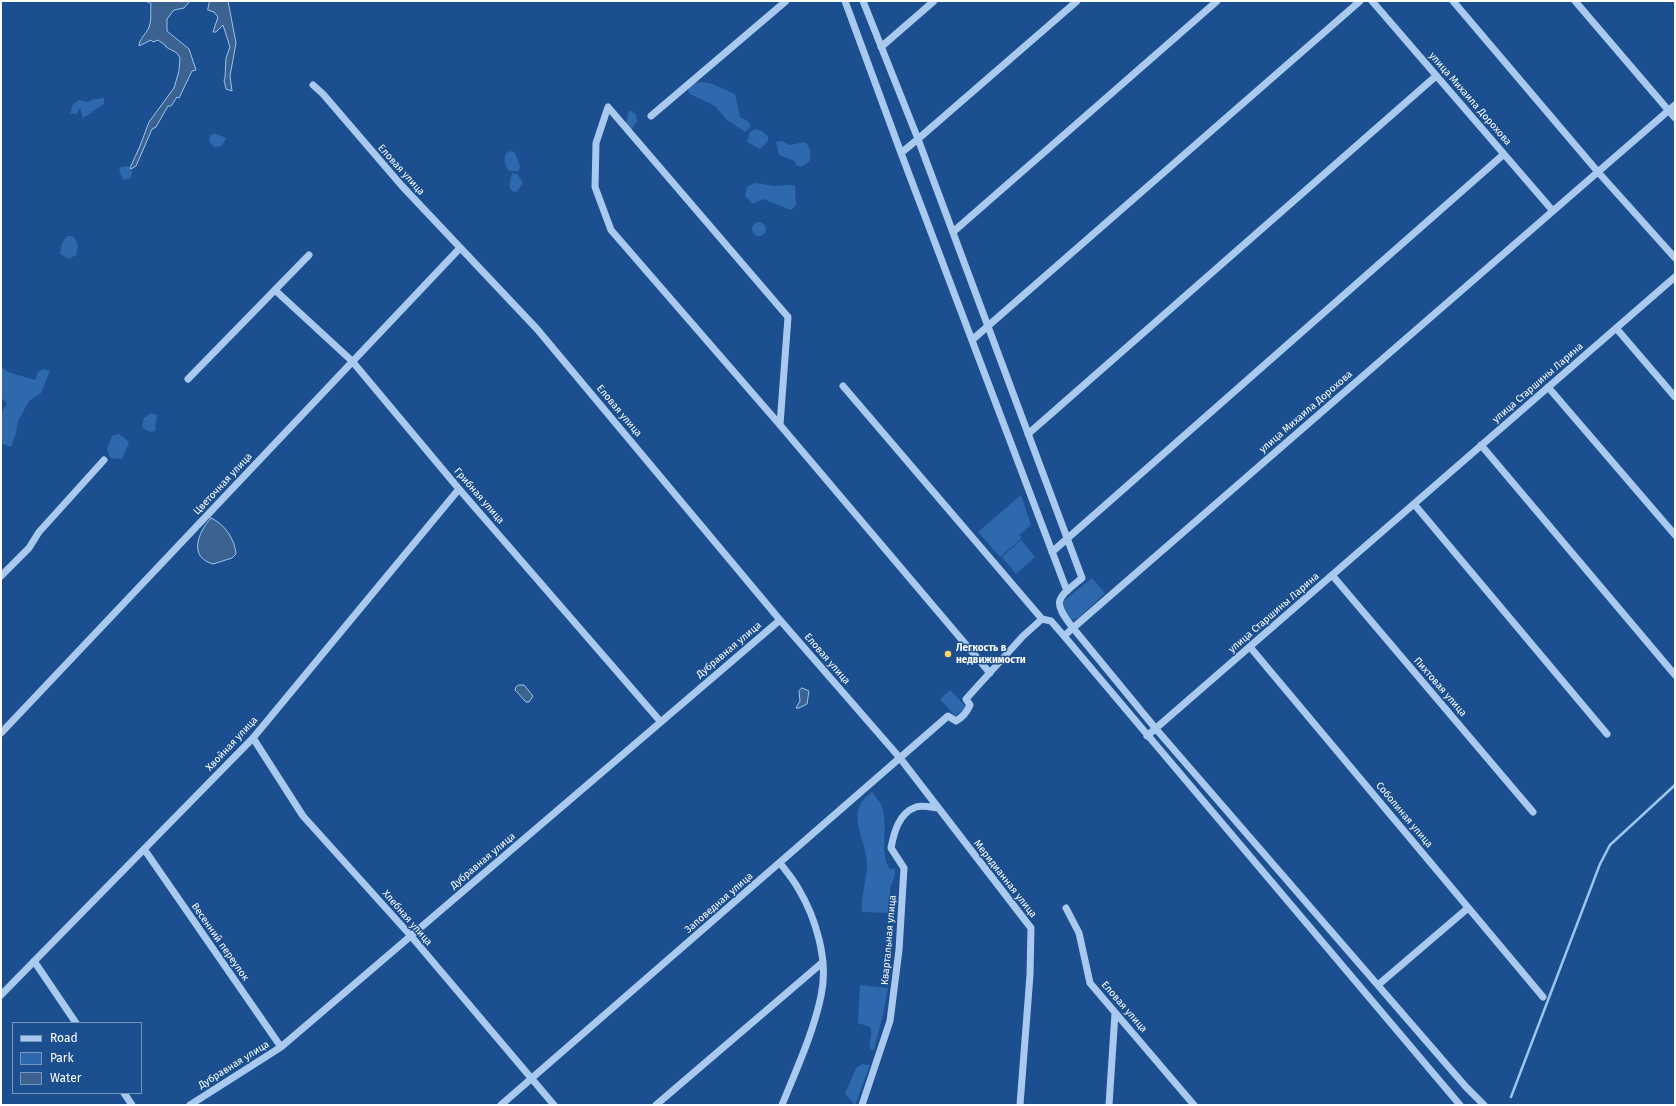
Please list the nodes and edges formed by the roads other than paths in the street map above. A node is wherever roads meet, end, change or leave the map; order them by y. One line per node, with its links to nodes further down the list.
1 (786, 1): 16 (street)
2 (845, 1): 19 (street)
3 (863, 1): 11 (street)
4 (934, 1): 11 (street)
5 (1077, 1): 18 (street)
6 (1217, 1): 23 (street)
7 (1360, 1): 29 (street)
8 (1372, 1): 12 (street, улица Михаила Дорохова)
9 (1453, 1): 21 (street)
10 (1575, 1): 15 (street)
11 (881, 47): 18 (street)
12 (1436, 76): 20 (street, улица Михаила Дорохова); 38 (street)
13 (313, 85): 24 (street, Еловая улица)
14 (1675, 105): 15 (street, улица Михаила Дорохова)
15 (1668, 111): 17 (street); 21 (street, улица Михаила Дорохова)
16 (651, 116)
17 (1675, 118)
18 (918, 139): 19 (street); 23 (street)
19 (901, 153): 31 (street)
20 (1504, 154): 22 (street, улица Михаила Дорохова); 44 (street)
21 (1598, 172): 22 (street, улица Михаила Дорохова); 26 (street)
22 (1553, 211): 51 (street, улица Михаила Дорохова)
23 (953, 232): 29 (street)
24 (460, 248): 32 (street, Цветочная улица); 50 (street, Еловая улица)
25 (309, 255): 28 (street)
26 (1675, 258)
27 (1675, 277): 30 (street, улица Старшины Ларина)
28 (276, 291): 32 (street, Грибная улица); 33 (street)
29 (988, 326): 31 (street); 38 (street)
30 (1616, 328): 35 (street, улица Старшины Ларина); 36 (street)
31 (972, 340): 45 (street)
32 (352, 361): 41 (street, Грибная улица); 58 (street, Цветочная улица)
33 (188, 379)
34 (843, 386): 49 (street)
35 (1548, 387): 39 (street, улица Старшины Ларина); 43 (street)
36 (1675, 397)
37 (780, 425): 37 (street); 54 (street)
38 (1028, 434): 44 (street)
39 (1481, 445): 42 (street, улица Старшины Ларина); 55 (street)
40 (104, 460): 46 (street)
41 (459, 489): 56 (street, Грибная улица); 61 (street, Хвойная улица)
42 (1414, 504): 47 (street, улица Старшины Ларина); 59 (street)
43 (1675, 535)
44 (1068, 538): 45 (street); 48 (street)
45 (1052, 552): 48 (street)
46 (1, 576)
47 (1332, 576): 53 (street, улица Старшины Ларина); 64 (street, Пихтовая улица)
48 (1067, 591): 51 (street)
49 (1042, 619): 52 (street); 54 (street)
50 (780, 620): 56 (street, Дубравная улица); 62 (street, Еловая улица)
51 (1072, 628): 52 (street, улица Михаила Дорохова); 57 (street)
52 (1064, 636): 60 (street)
53 (1250, 647): 57 (street, улица Старшины Ларина); 68 (street, Соболиная улица)
54 (990, 673): 62 (street, Заповедная улица)
55 (1675, 675)
56 (660, 721): 69 (street, Дубравная улица)
57 (1156, 729): 60 (street, улица Старшины Ларина); 72 (street)
58 (1, 733)
59 (1607, 734)
60 (1147, 736): 90 (street)
61 (253, 738): 65 (street, Хвойная улица); 69 (street, Хлебная улица)
62 (900, 758): 63 (street, Меридианная улица); 66 (street, Заповедная улица)
63 (938, 808): 86 (street, Квартальная улица); 87 (street, Меридианная улица)
64 (1533, 812)
65 (144, 849): 70 (street, Хвойная улица); 77 (street, Весенний переулок)
66 (780, 863): 71 (street); 78 (street, Заповедная улица)
67 (1066, 908): 75 (street, Еловая улица)
68 (1468, 908): 72 (street); 74 (street, Соболиная улица)
69 (411, 936): 77 (street, Дубравная улица); 78 (street, Хлебная улица)
70 (34, 961): 73 (street, Хвойная улица); 76 (street)
71 (823, 962): 84 (street); 85 (street)
72 (1378, 986): 91 (street)
73 (1, 995)
74 (1543, 997)
75 (1115, 1013): 88 (street); 89 (street, Еловая улица)
76 (75, 1022)
77 (281, 1047): 81 (street, Дубравная улица)
78 (533, 1079): 82 (street, Заповедная улица); 83 (street, Хлебная улица)
79 (125, 1094): 80 (street)
80 (132, 1105)
81 (190, 1105)
82 (501, 1105)
83 (554, 1105)
84 (656, 1105)
85 (782, 1105)
86 (862, 1105)
87 (1020, 1105)
88 (1109, 1105)
89 (1194, 1105)
90 (1460, 1105)
91 (1484, 1105)

